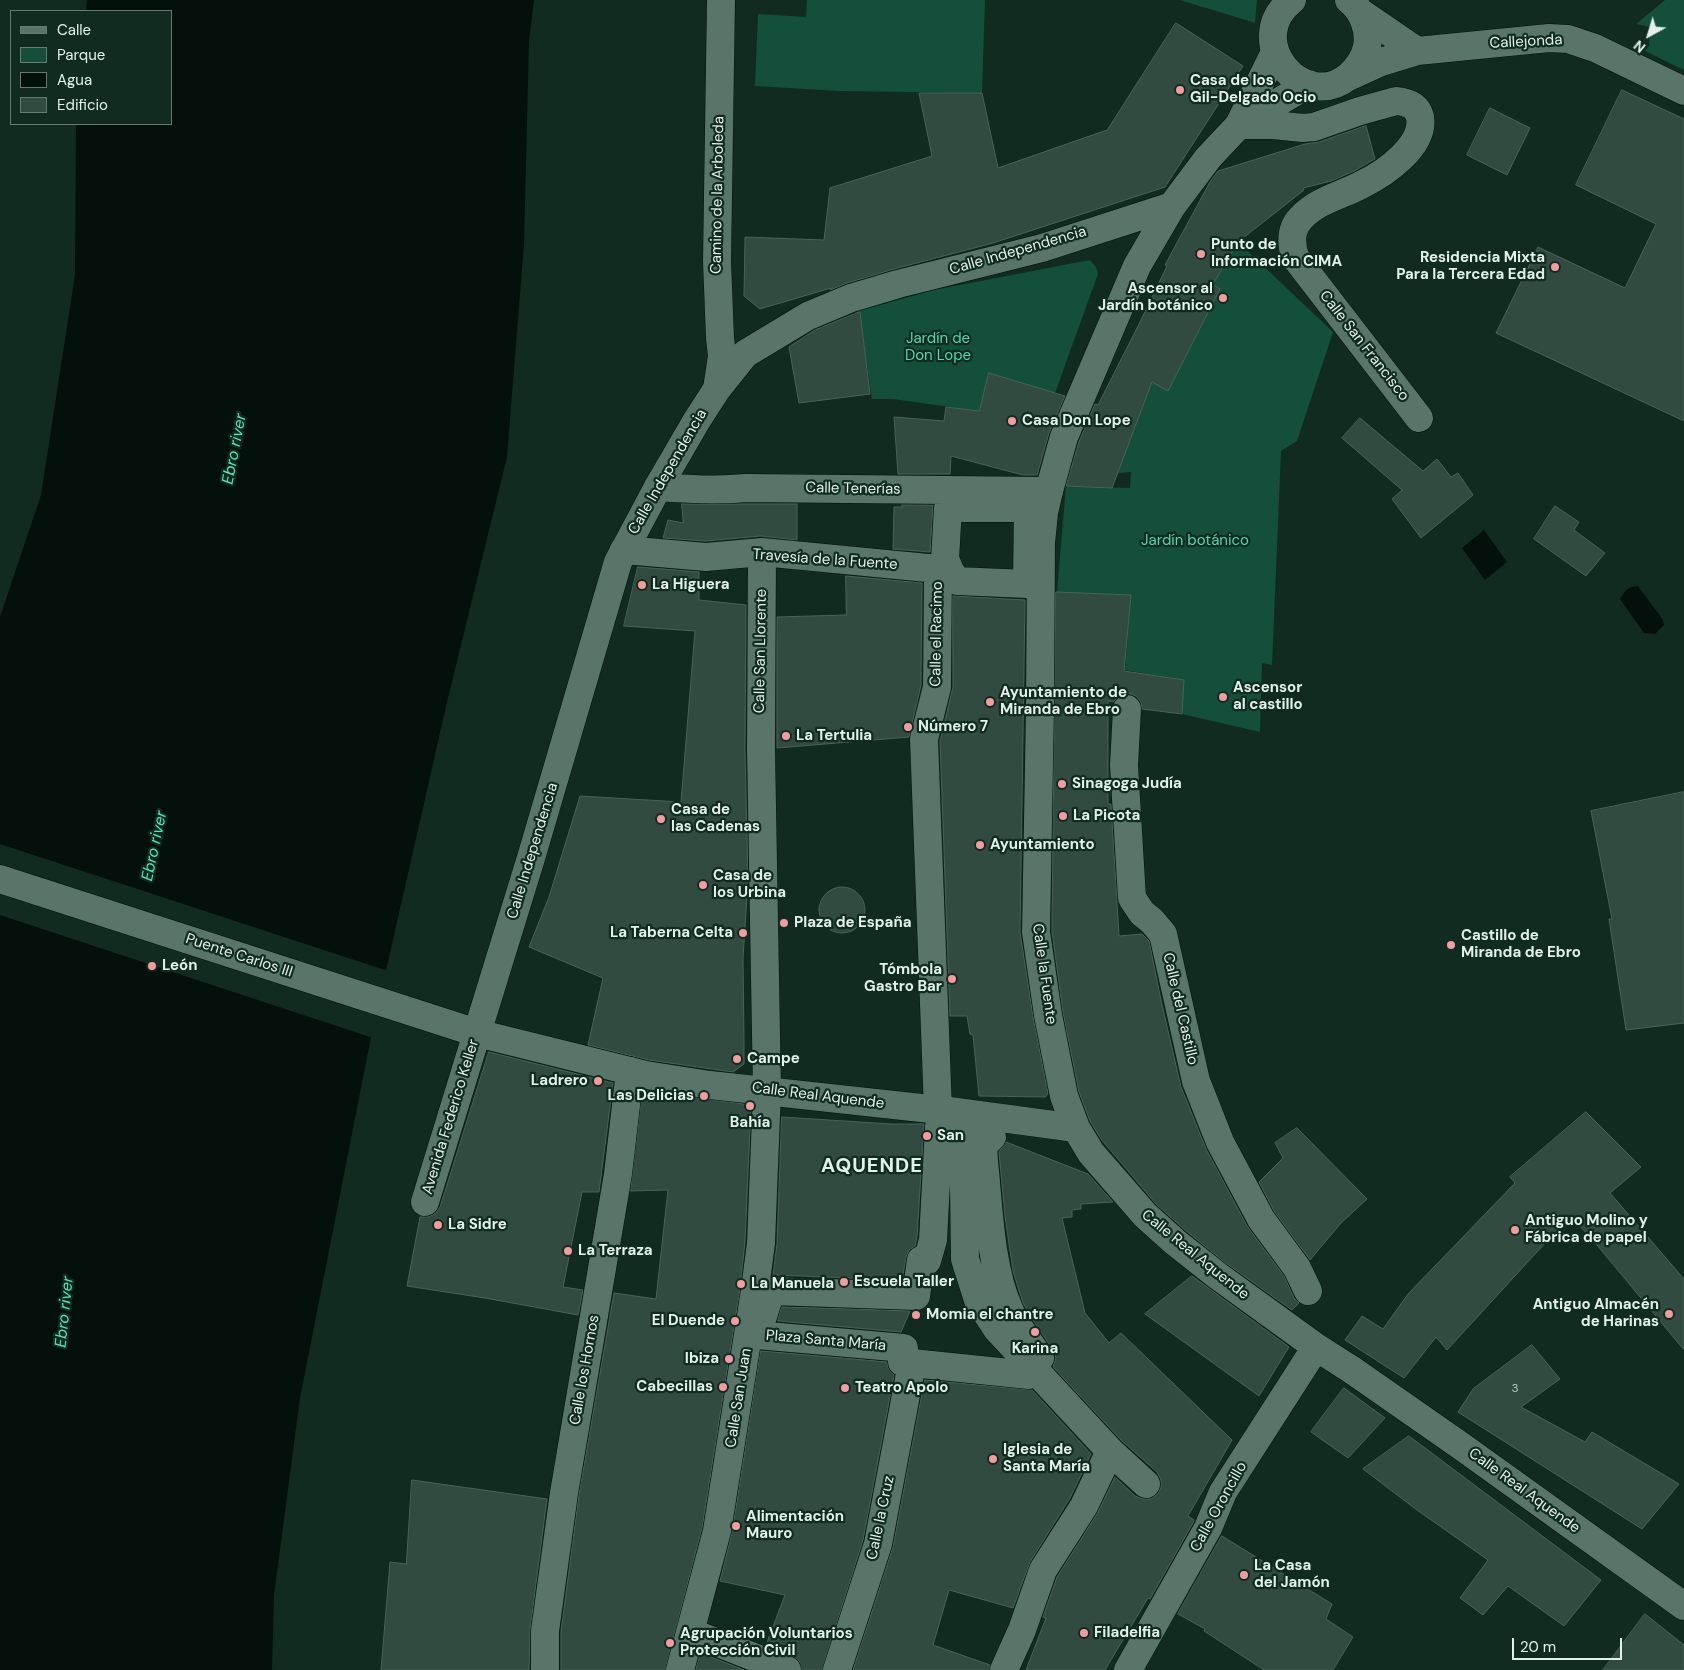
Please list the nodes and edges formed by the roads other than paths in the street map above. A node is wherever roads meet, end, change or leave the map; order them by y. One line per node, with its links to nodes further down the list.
1 (721, 0): 14 (street, Camino de la Arboleda)
2 (1281, 0): 5 (street)
3 (1292, 0): 5 (street)
4 (1355, 6): 6 (street); 7 (street)
5 (1274, 41): 8 (street); 10 (street)
6 (1417, 51): 7 (street, Callejonda); 9 (street, Callejonda)
7 (1346, 78): 8 (street, Callejonda)
8 (1308, 84): 10 (street)
9 (1684, 91)
10 (1239, 125): 11 (street); 15 (street, Calle San Francisco)
11 (1172, 206): 12 (street, Calle Independencia); 13 (street)
12 (1100, 228): 13 (street); 14 (street, Calle Independencia)
13 (1137, 266): 17 (street)
14 (717, 389): 16 (street, Calle Independencia)
15 (1419, 418)
16 (658, 486): 17 (street, Calle Tenerías); 18 (street, Calle Independencia)
17 (1041, 506): 20 (street, Calle el Racimo); 20 (street); 27 (street, Calle la Fuente)
18 (624, 550): 19 (street, Travesía de la Fuente); 23 (street, Calle Independencia)
19 (762, 552): 20 (street, Travesía de la Fuente); 25 (street, Calle San Llorente)
20 (944, 570): 26 (street, Calle el Racimo)
21 (1127, 709): 29 (street, Calle del Castillo)
22 (0, 878): 23 (street, Puente Carlos III)
23 (477, 1033): 24 (street, Calle Real Aquende); 28 (street, Avenida Federico Keller)
24 (630, 1071): 25 (street, Calle Real Aquende); 37 (street, Calle los Hornos)
25 (767, 1092): 26 (street, Calle Real Aquende); 36 (street, Calle San Juan)
26 (955, 1117): 27 (street, Calle Real Aquende); 31 (street, Plaza Santa María); 32 (street, Plaza Santa María)
27 (1076, 1128): 30 (street, Calle Real Aquende)
28 (425, 1202)
29 (1308, 1291)
30 (1316, 1347): 35 (street, Calle Real Aquende); 42 (street, Calle Oroncillo)
31 (912, 1363): 32 (street); 40 (street, Calle la Cruz)
32 (1034, 1368): 33 (street)
33 (1110, 1451): 34 (street); 41 (street)
34 (1146, 1484)
35 (1684, 1606)
36 (690, 1632): 38 (street, Calle San Juan); 39 (street)
37 (545, 1670)
38 (680, 1670)
39 (787, 1670)
40 (837, 1670)
41 (1004, 1670)
42 (1128, 1670)

